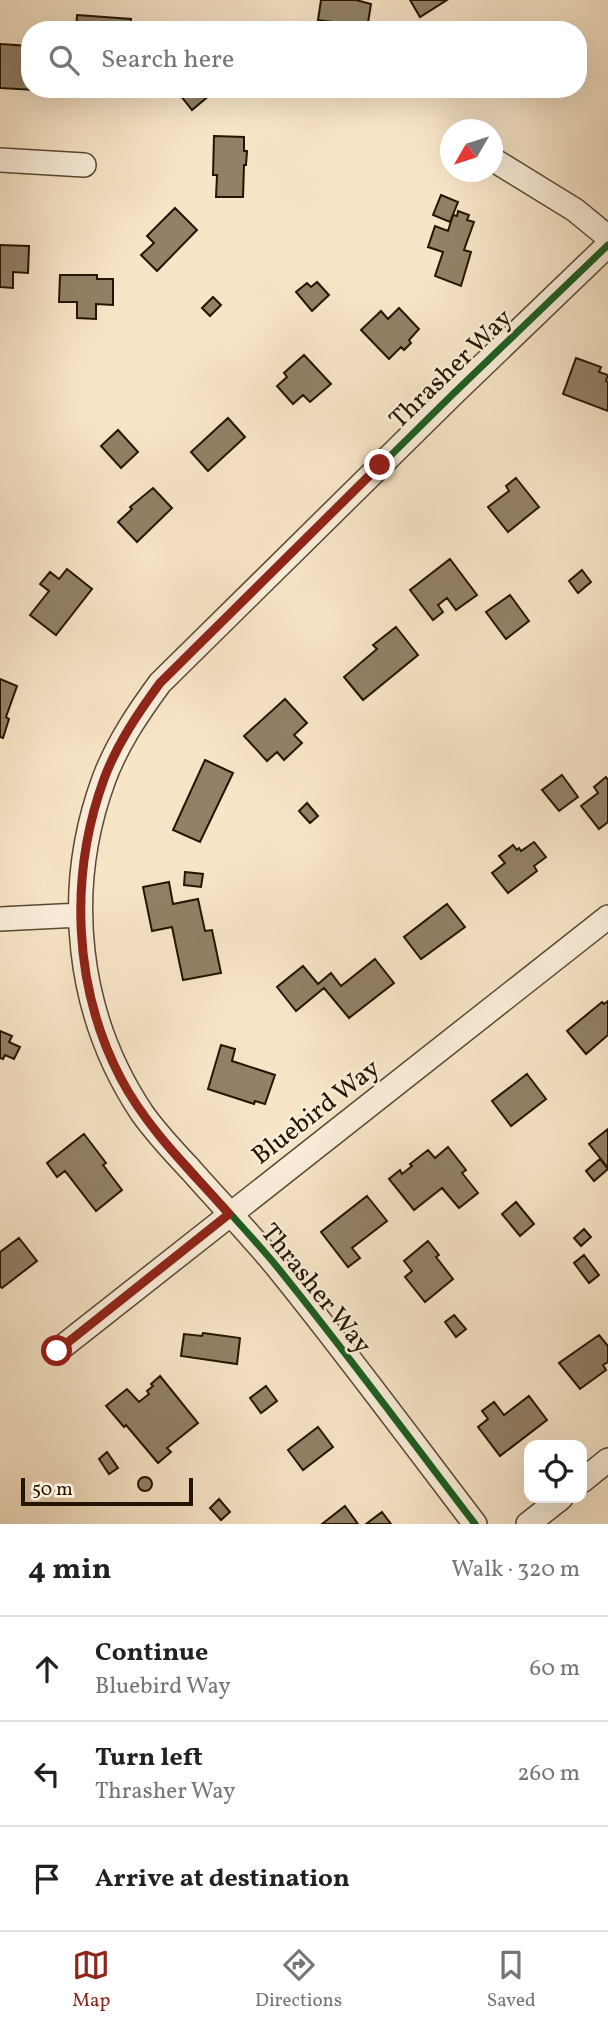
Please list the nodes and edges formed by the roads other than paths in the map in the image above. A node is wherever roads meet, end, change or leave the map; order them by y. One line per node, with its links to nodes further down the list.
1 (0, 160): 2 (street)
2 (84, 165)
3 (503, 166): 4 (street)
4 (608, 237)
5 (608, 245): 6 (street, Thrasher Way)
6 (80, 915): 8 (street); 9 (street, Thrasher Way)
7 (608, 917): 9 (street, Bluebird Way)
8 (0, 919)
9 (229, 1214): 10 (street, Bluebird Way); 14 (street, Thrasher Way)
10 (57, 1351)
11 (608, 1460): 12 (street)
12 (587, 1477)
13 (555, 1503): 15 (street)
14 (475, 1524)
15 (528, 1524)

